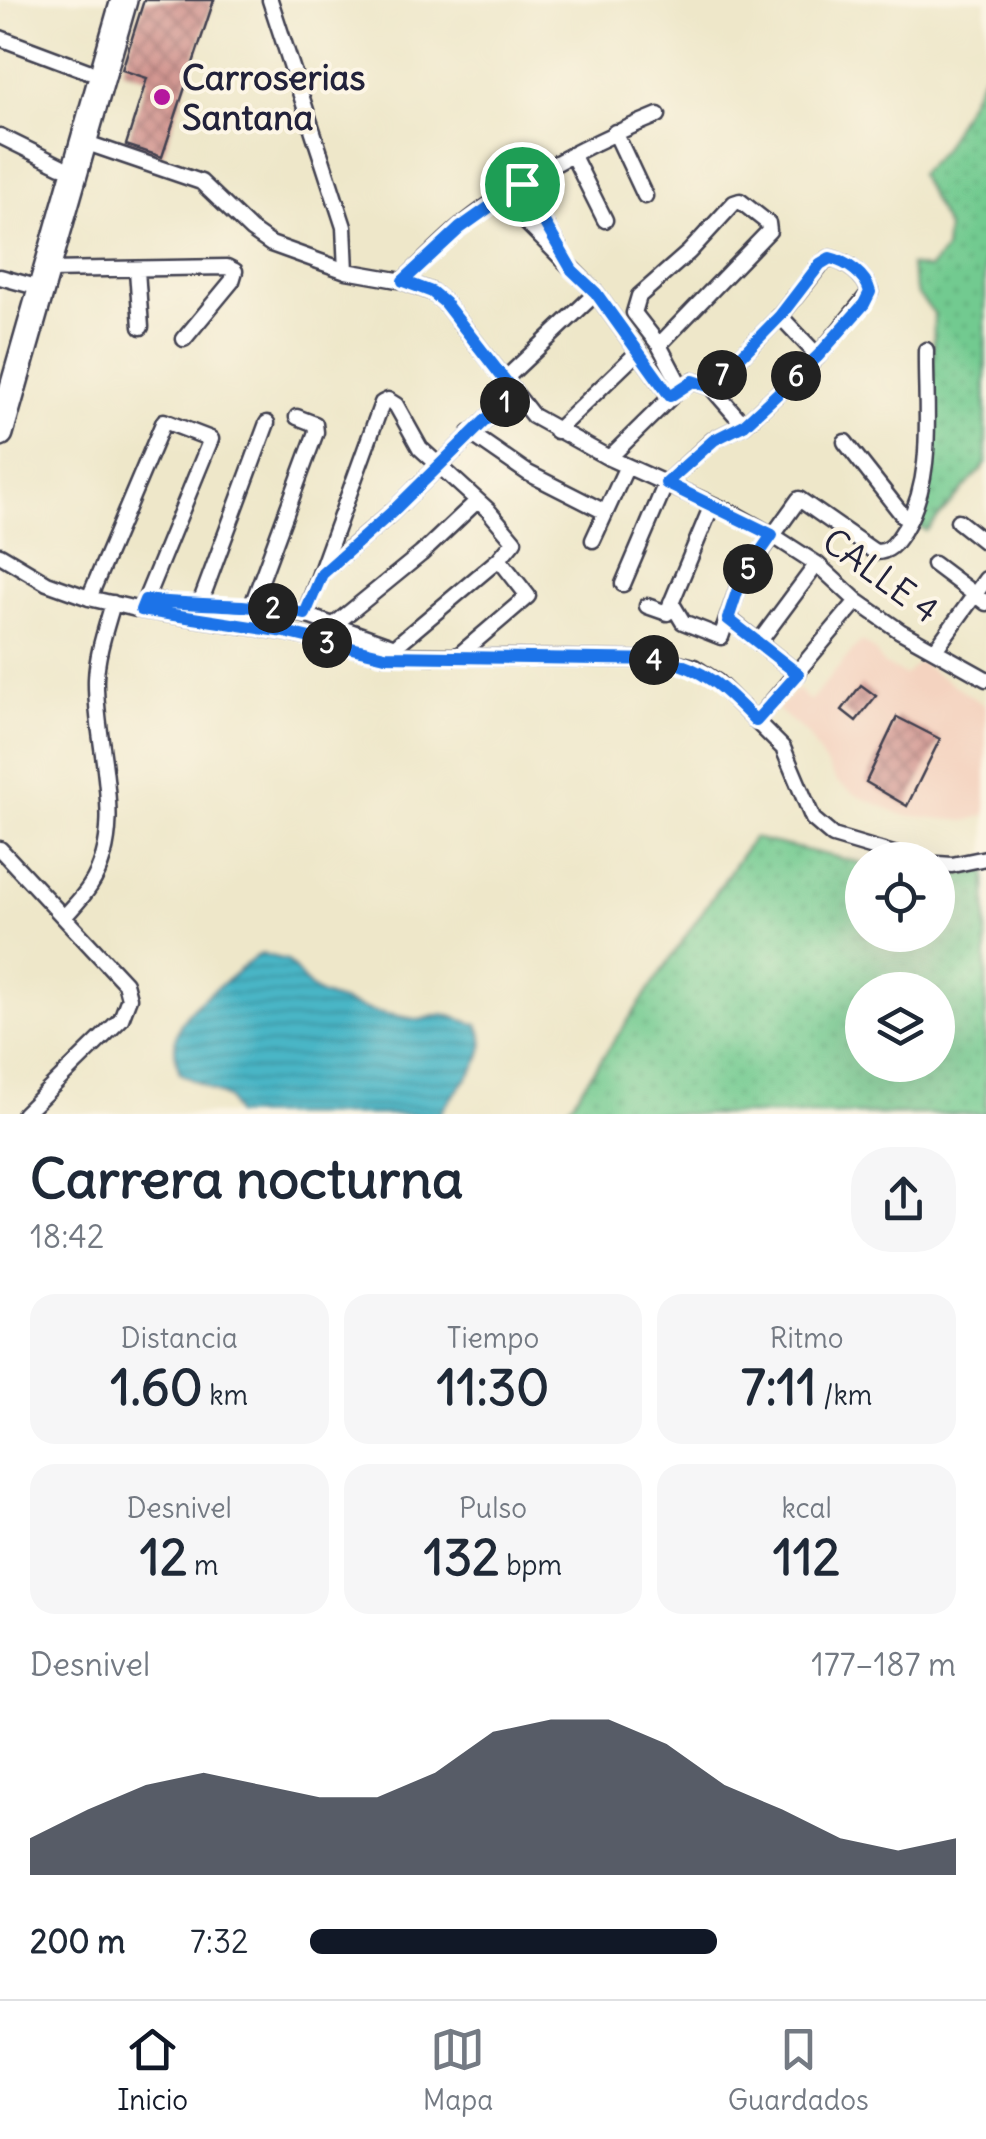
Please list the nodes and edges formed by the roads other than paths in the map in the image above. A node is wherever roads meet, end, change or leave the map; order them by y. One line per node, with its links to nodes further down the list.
1 (107, 0): 5 (highway)
2 (124, 0): 9 (highway)
3 (270, 0): 18 (street)
4 (0, 38): 5 (street)
5 (88, 71): 11 (highway)
6 (658, 115): 7 (street)
7 (615, 132): 10 (street); 13 (street)
8 (0, 136): 11 (street)
9 (84, 142): 18 (street, CALLE 4); 20 (highway)
10 (573, 156): 12 (street); 15 (street)
11 (61, 166): 20 (highway)
12 (522, 184): 14 (street); 17 (street)
13 (645, 196)
14 (502, 198): 17 (street); 21 (street)
15 (605, 220)
16 (137, 270): 20 (street); 24 (street); 25 (street)
17 (572, 270): 22 (street)
18 (346, 271): 21 (street, CALLE 4)
19 (0, 278): 20 (street)
20 (38, 278): 31 (highway); 39 (highway)
21 (403, 281): 30 (street, CALLE 4)
22 (596, 293): 28 (street); 30 (street)
23 (780, 316): 29 (street); 29 (street); 32 (street)
24 (142, 327)
25 (184, 339)
26 (660, 345): 26 (street); 34 (street)
27 (926, 350): 50 (street)
28 (639, 352): 34 (street); 38 (street)
29 (818, 356): 37 (street)
30 (505, 379): 33 (street, CALLE 4)
31 (0, 385)
32 (711, 387): 34 (street); 37 (street)
33 (514, 392): 38 (street, CALLE 4); 40 (street)
34 (676, 392): 42 (street)
35 (297, 416): 66 (street)
36 (267, 423): 67 (street)
37 (744, 425): 45 (street)
38 (556, 431): 42 (street, CALLE 4)
39 (0, 433)
40 (470, 433): 44 (street); 48 (street)
41 (845, 442): 50 (street)
42 (609, 458): 43 (street, CALLE 4)
43 (627, 466): 45 (street, CALLE 4); 48 (street)
44 (438, 468): 46 (street); 58 (street); 58 (street)
45 (666, 483): 47 (street, CALLE 4); 60 (street)
46 (476, 502): 55 (street); 72 (street)
47 (712, 505): 51 (street, CALLE 4); 69 (street)
48 (605, 512): 52 (street)
49 (958, 521): 53 (street)
50 (908, 522): 51 (street)
51 (772, 535): 56 (street, CALLE 4); 71 (street)
52 (593, 540)
53 (986, 543)
54 (0, 556): 61 (street)
55 (499, 559): 75 (street); 76 (street)
56 (818, 564): 63 (street, CALLE 4); 73 (street)
57 (934, 564): 62 (street, CALLE 4)
58 (322, 574): 70 (street)
59 (986, 580): 62 (street)
60 (623, 584)
61 (88, 598): 64 (street); 65 (street)
62 (980, 599): 74 (street)
63 (857, 601): 74 (street, CALLE 4); 77 (street)
64 (113, 603): 65 (street); 84 (street)
65 (143, 605): 67 (street); 75 (street)
66 (252, 605): 67 (street); 70 (street)
67 (199, 606)
68 (647, 606): 69 (street)
69 (669, 608): 71 (street)
70 (305, 614): 72 (street)
71 (728, 619): 73 (street)
72 (334, 625): 75 (street)
73 (759, 642): 77 (street)
74 (934, 650): 78 (street, CALLE 4)
75 (390, 651): 76 (street)
76 (459, 654): 79 (street)
77 (798, 674): 79 (street)
78 (986, 679)
79 (756, 721): 80 (street)
80 (853, 842)
81 (0, 849): 84 (street)
82 (986, 858): 83 (street)
83 (955, 862)
84 (65, 916): 85 (street)
85 (24, 1114)

